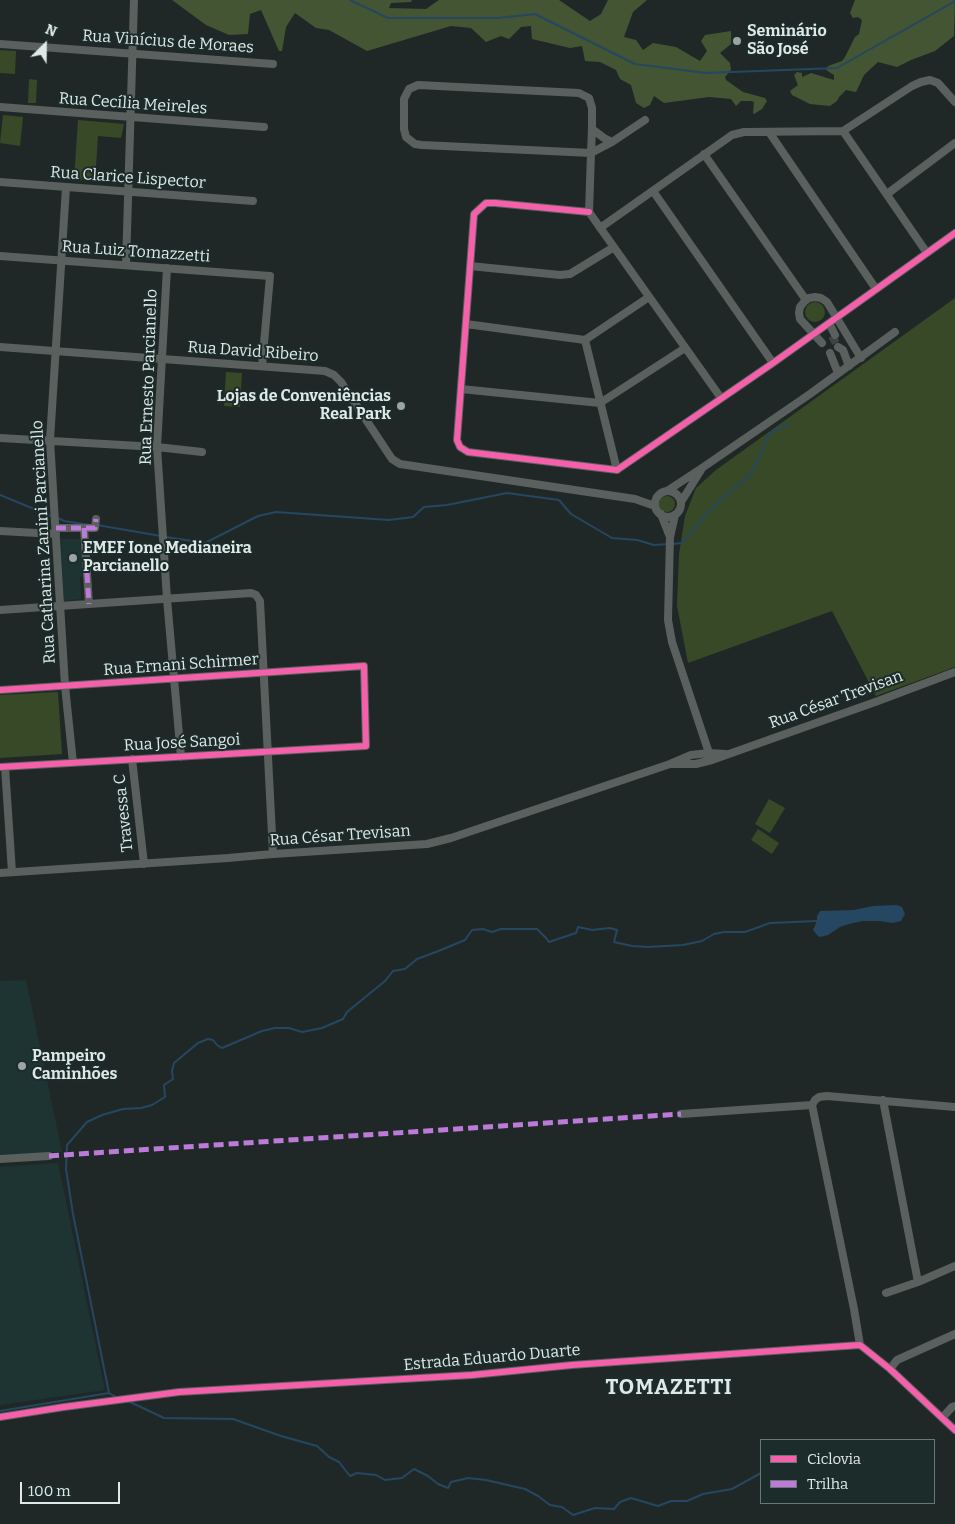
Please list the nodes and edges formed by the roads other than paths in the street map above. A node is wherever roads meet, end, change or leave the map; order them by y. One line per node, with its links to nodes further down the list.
1 (134, 0): 3 (street)
2 (0, 44): 3 (street, Rua Vinícius de Moraes)
3 (132, 54): 4 (street, Rua Vinícius de Moraes); 7 (street)
4 (273, 64)
5 (955, 102): 11 (street)
6 (0, 107): 7 (street, Rua Cecília Meireles)
7 (130, 117): 9 (street, Rua Cecília Meireles); 20 (street)
8 (645, 120): 13 (street)
9 (264, 128)
10 (592, 129): 13 (street); 15 (street); 15 (street)
11 (844, 131): 12 (street); 21 (street)
12 (769, 132): 16 (street); 33 (street)
13 (612, 142): 15 (street)
14 (955, 143): 21 (street)
15 (591, 153): 23 (street)
16 (704, 154): 19 (street); 35 (street)
17 (0, 182): 18 (street, Rua Clarice Lispector)
18 (66, 187): 20 (street, Rua Clarice Lispector); 29 (street, Rua Catharina Zanini Parcianello)
19 (653, 191): 24 (street); 51 (street)
20 (128, 192): 22 (street, Rua Clarice Lispector); 30 (street)
21 (887, 194): 27 (street)
22 (253, 201)
23 (589, 212): 24 (street); 31 (street)
24 (600, 228): 26 (street)
25 (955, 233): 27 (street)
26 (614, 247): 31 (street); 34 (street)
27 (927, 253): 33 (street)
28 (0, 256): 29 (street, Rua Luiz Tomazzetti)
29 (62, 260): 30 (street, Rua Luiz Tomazzetti); 47 (street, Rua Catharina Zanini Parcianello)
30 (126, 265): 32 (street, Rua Luiz Tomazzetti)
31 (470, 266): 37 (street)
32 (167, 268): 49 (street, Rua Ernesto Parcianello); 52 (street, Rua Luiz Tomazzetti)
33 (876, 289): 36 (street)
34 (649, 297): 42 (street); 46 (street)
35 (806, 300): 36 (street); 40 (street)
36 (837, 318): 38 (street); 50 (street)
37 (466, 324): 42 (street); 55 (street)
38 (827, 324): 40 (street); 41 (street)
39 (895, 332): 50 (street)
40 (813, 334): 43 (street); 51 (street)
41 (833, 336)
42 (585, 340): 57 (street)
43 (822, 343)
44 (0, 347): 47 (street, Rua David Ribeiro)
45 (840, 347): 53 (street)
46 (685, 348): 56 (street); 57 (street)
47 (56, 351): 49 (street, Rua David Ribeiro); 59 (street, Rua Catharina Zanini Parcianello)
48 (830, 353): 54 (street)
49 (161, 358): 52 (street, Rua David Ribeiro); 60 (street, Rua Ernesto Parcianello)
50 (861, 358): 53 (street)
51 (773, 363): 56 (street)
52 (262, 366): 66 (street, Rua David Ribeiro)
53 (849, 366): 54 (street)
54 (838, 373): 62 (street)
55 (461, 389): 57 (street); 63 (street)
56 (721, 398): 63 (street)
57 (600, 403): 63 (street)
58 (0, 438): 59 (street)
59 (50, 440): 60 (street); 74 (street, Rua Catharina Zanini Parcianello)
60 (157, 447): 61 (street); 76 (street, Rua Ernesto Parcianello)
61 (202, 452)
62 (702, 468): 64 (street); 67 (street)
63 (617, 470)
64 (667, 491): 65 (street); 67 (street)
65 (658, 496): 66 (street, Rua David Ribeiro); 68 (street)
66 (635, 499): 68 (street, Rua David Ribeiro)
67 (681, 502): 70 (street)
68 (655, 506): 69 (street)
69 (661, 514): 70 (street); 75 (street)
70 (675, 515): 75 (street)
71 (96, 519): 72 (street)
72 (84, 528): 74 (street); 77 (street)
73 (0, 531): 74 (street)
74 (56, 531): 78 (street, Rua Catharina Zanini Parcianello)
75 (670, 537): 88 (street)
76 (166, 599): 77 (street); 81 (street); 82 (street, Rua Ernesto Parcianello)
77 (89, 604): 78 (street)
78 (60, 606): 79 (street); 83 (street, Rua Catharina Zanini Parcianello)
79 (0, 610)
80 (955, 672): 88 (street, Rua César Trevisan)
81 (264, 673): 82 (street, Rua Ernani Schirmer); 85 (street, Rua Ernani Schirmer); 86 (street)
82 (174, 679): 83 (street, Rua Ernani Schirmer); 87 (street, Rua Ernesto Parcianello)
83 (65, 686): 84 (street, Rua Ernani Schirmer); 90 (street, Rua Catharina Zanini Parcianello)
84 (0, 690)
85 (366, 746): 86 (street, Rua José Sangoi)
86 (268, 752): 87 (street, Rua José Sangoi); 92 (street)
87 (181, 756): 89 (street, Rua José Sangoi)
88 (710, 756): 92 (street, Rua César Trevisan)
89 (132, 759): 90 (street, Rua José Sangoi); 93 (street, Travessa C)
90 (73, 763): 91 (street, Rua José Sangoi)
91 (2, 767): 94 (street)
92 (274, 854): 93 (street, Rua César Trevisan)
93 (144, 864): 94 (street, Rua César Trevisan)
94 (12, 872): 95 (street, Rua César Trevisan)
95 (0, 873)
96 (883, 1100): 97 (street); 98 (street); 103 (street)
97 (812, 1105): 99 (street); 106 (street)
98 (955, 1107)
99 (681, 1114)
100 (49, 1156): 101 (street)
101 (0, 1159)
102 (955, 1266): 103 (street)
103 (918, 1282): 104 (street)
104 (886, 1293)
105 (955, 1334): 107 (street)
106 (860, 1345): 107 (street); 109 (street, Estrada Eduardo Duarte)
107 (890, 1369): 110 (street)
108 (955, 1406): 110 (street)
109 (0, 1417)
110 (942, 1418): 111 (street)
111 (955, 1430)

